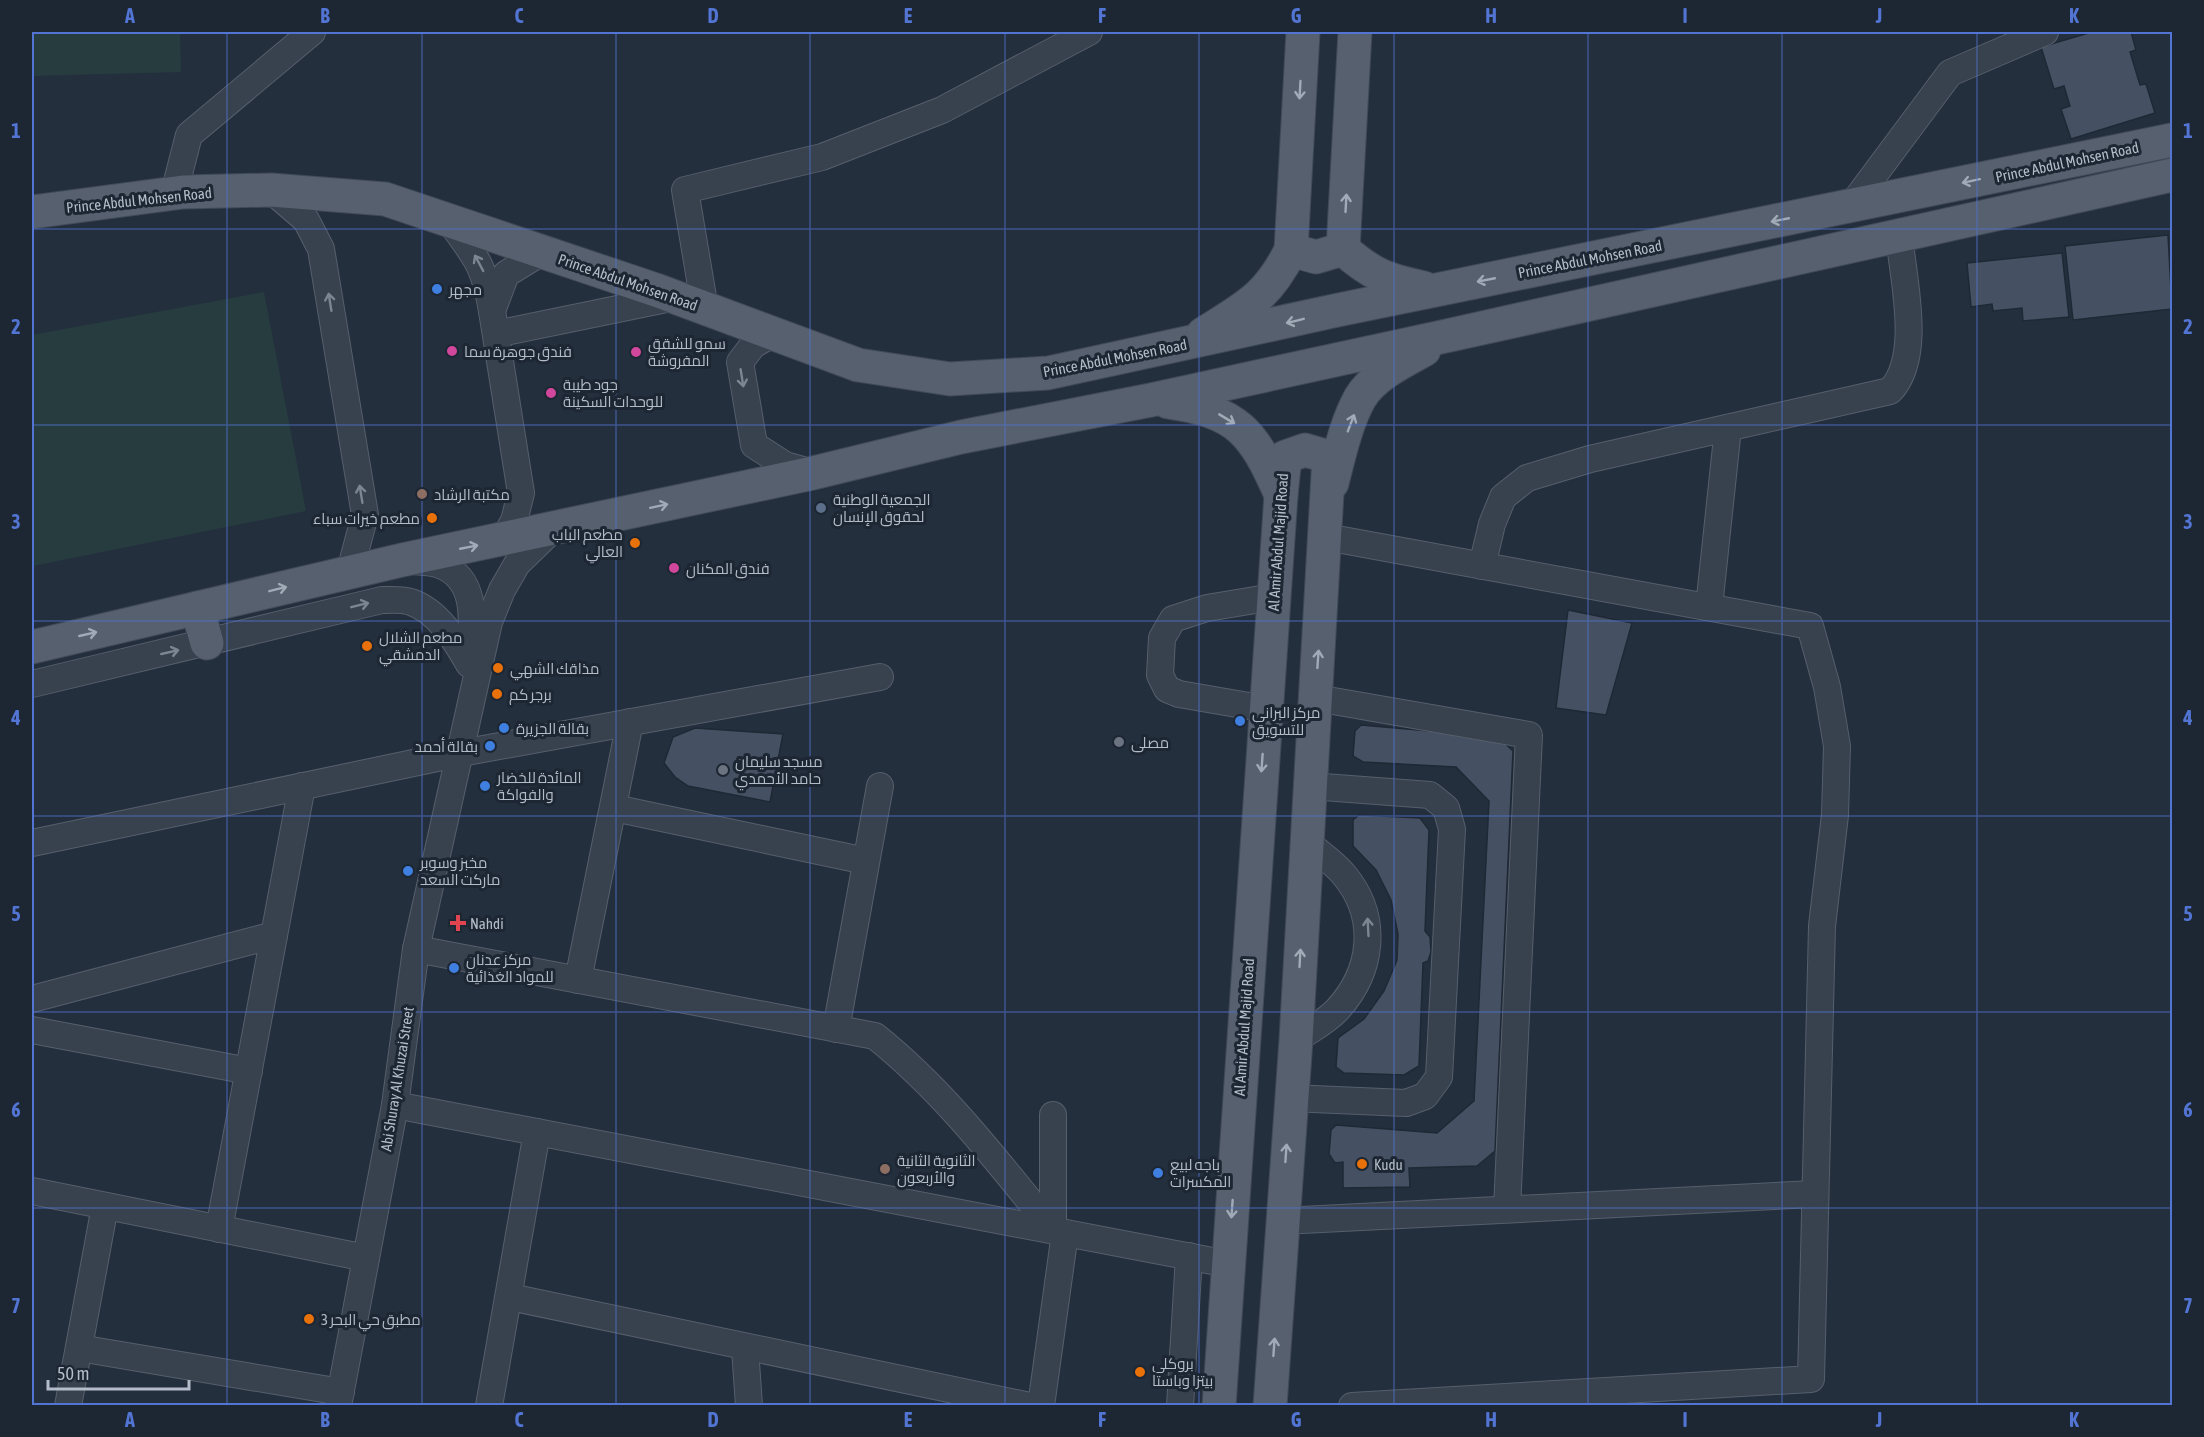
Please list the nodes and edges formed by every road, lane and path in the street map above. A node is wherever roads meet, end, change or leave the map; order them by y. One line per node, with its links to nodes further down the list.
1 (312, 32): 9 (street)
2 (1089, 32): 18 (street)
3 (1303, 32): 15 (main road, one-way to 15)
4 (1355, 32): 14 (main road, one-way to 4)
5 (2045, 32): 10 (street)
6 (2172, 140): 10 (main road, Prince Abdul Mohsen Road, one-way to 10)
7 (2172, 175): 13 (main road)
8 (271, 190): 9 (main road, Prince Abdul Mohsen Road); 12 (main road, Prince Abdul Mohsen Road); 34 (street, one-way to 8)
9 (174, 193): 11 (main road, Prince Abdul Mohsen Road)
10 (1851, 206): 17 (main road, Prince Abdul Mohsen Road, one-way to 17)
11 (32, 212)
12 (450, 222): 16 (main road, Prince Abdul Mohsen Road); 19 (street, one-way to 12)
13 (1899, 235): 21 (main road); 24 (street)
14 (1343, 249): 15 (main road); 17 (main road)
15 (1291, 250): 22 (main road)
16 (542, 252): 18 (main road, Prince Abdul Mohsen Road); 19 (street)
17 (1435, 290): 22 (main road, Prince Abdul Mohsen Road, one-way to 22)
18 (691, 303): 19 (street); 20 (main road, Prince Abdul Mohsen Road)
19 (494, 322): 26 (street)
20 (771, 335): 22 (main road, Prince Abdul Mohsen Road); 25 (street, one-way to 25)
21 (1446, 336): 23 (main road); 28 (main road, one-way to 21)
22 (1188, 344)
23 (1151, 400): 25 (main road); 27 (main road, one-way to 27)
24 (1728, 428): 33 (street); 36 (street)
25 (813, 473): 29 (main road, one-way to 25)
26 (521, 493): 29 (street); 31 (street)
27 (1281, 495): 28 (main road, Al Amir Abdul Majid Road); 35 (main road, Al Amir Abdul Majid Road)
28 (1327, 499): 30 (main road, Al Amir Abdul Majid Road)
29 (559, 526): 31 (main road); 46 (street)
30 (1326, 537): 33 (street); 43 (main road, Al Amir Abdul Majid Road, one-way to 30)
31 (502, 540): 32 (main road, one-way to 31)
32 (402, 560): 34 (main road); 40 (street)
33 (1482, 566): 36 (street)
34 (350, 571): 37 (main road, one-way to 34)
35 (1273, 597): 44 (main road, Al Amir Abdul Majid Road); 44 (street)
36 (1709, 607): 67 (street)
37 (197, 608): 38 (main road); 39 (main road, one-way to 37)
38 (207, 643): 40 (street, one-way to 40); 42 (street, one-way to 38)
39 (32, 647)
40 (469, 664): 46 (street)
41 (880, 677): 45 (street)
42 (32, 684)
43 (1316, 698): 49 (main road, Al Amir Abdul Majid Road); 69 (street)
44 (1266, 709): 75 (main road, Al Amir Abdul Majid Road, one-way to 75)
45 (630, 722): 46 (street); 50 (street)
46 (461, 753): 47 (street); 55 (street, Abi Shuray Al Khuzai Street)
47 (302, 786): 52 (street); 54 (street)
48 (880, 786): 53 (street)
49 (1310, 786): 51 (main road, Al Amir Abdul Majid Road); 62 (street)
50 (614, 808): 53 (street); 56 (street)
51 (1306, 842): 60 (main road, Al Amir Abdul Majid Road, one-way to 51); 60 (street, one-way to 51)
52 (32, 843)
53 (866, 861): 58 (street)
54 (274, 935): 57 (street); 61 (street)
55 (416, 950): 56 (street); 63 (street, Abi Shuray Al Khuzai Street)
56 (578, 980): 58 (street)
57 (32, 999)
58 (836, 1029): 72 (street)
59 (32, 1030): 61 (street)
60 (1296, 1040): 62 (main road, Al Amir Abdul Majid Road)
61 (249, 1071): 71 (street)
62 (1290, 1098): 70 (main road, Al Amir Abdul Majid Road, one-way to 62)
63 (395, 1105): 65 (street); 74 (street, Abi Shuray Al Khuzai Street)
64 (1053, 1115): 72 (street)
65 (537, 1132): 72 (street); 76 (street)
66 (32, 1191): 68 (street)
67 (1815, 1194): 69 (street); 79 (street)
68 (105, 1206): 71 (street); 77 (street)
69 (1507, 1209): 70 (street)
70 (1282, 1221): 89 (main road, Al Amir Abdul Majid Road, one-way to 70)
71 (219, 1229): 74 (street)
72 (1059, 1232): 73 (street); 86 (street)
73 (1189, 1256): 75 (street); 87 (street)
74 (366, 1258): 80 (street, Abi Shuray Al Khuzai Street)
75 (1228, 1264): 88 (main road, Al Amir Abdul Majid Road)
76 (510, 1297): 78 (street); 83 (street)
77 (79, 1348): 80 (street); 82 (street)
78 (745, 1348): 84 (street); 85 (street)
79 (1694, 1396): 81 (street)
80 (340, 1399)
81 (1482, 1402): 90 (street)
82 (68, 1406)
83 (489, 1406)
84 (748, 1406)
85 (1030, 1406)
86 (1041, 1406)
87 (1180, 1406)
88 (1220, 1406)
89 (1270, 1406)
90 (1352, 1406)

